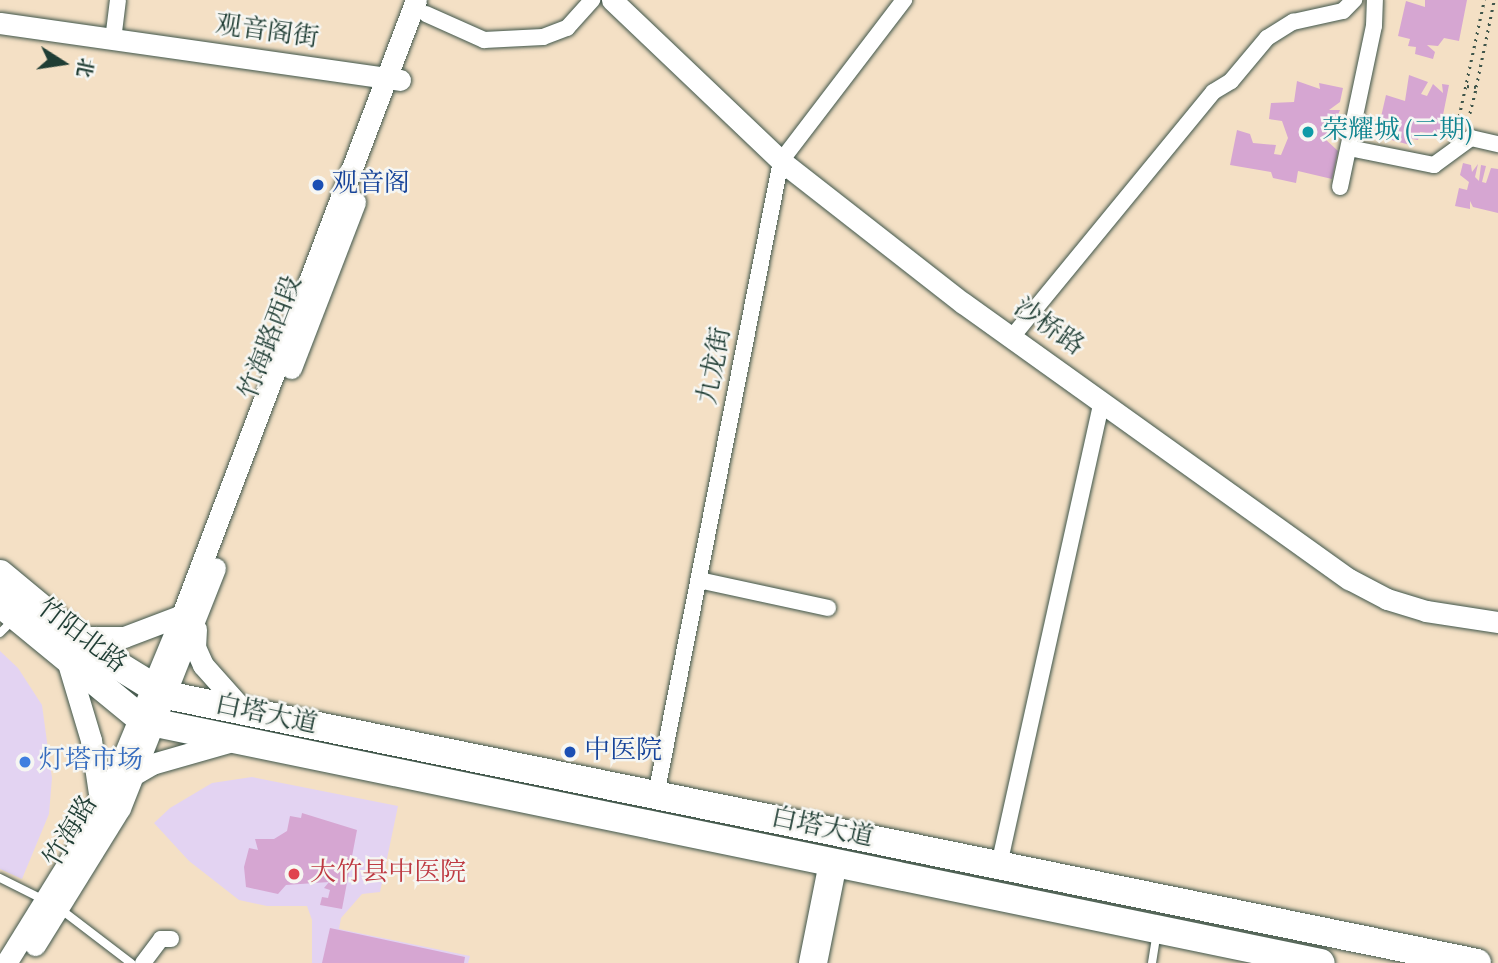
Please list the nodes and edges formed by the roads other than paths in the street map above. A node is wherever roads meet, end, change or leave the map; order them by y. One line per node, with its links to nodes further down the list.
1 (118, 0): 9 (street)
2 (592, 0): 7 (street)
3 (612, 0): 13 (street, 沙桥路)
4 (904, 0): 13 (street)
5 (1354, 0): 15 (street)
6 (1374, 0): 12 (street)
7 (424, 5): 10 (street, 竹海路西段)
8 (0, 23): 9 (street, 观音阁街)
9 (113, 40): 10 (street, 观音阁街)
10 (394, 79): 20 (street, 竹海路西段)
11 (1498, 144): 12 (street)
12 (1349, 148): 14 (street)
13 (781, 161): 15 (street, 沙桥路); 18 (street, 九龙街)
14 (1340, 187)
15 (1012, 337): 16 (street, 沙桥路)
16 (1101, 401): 22 (street, 沙桥路); 32 (street)
17 (0, 574): 23 (highway, 竹阳北路)
18 (699, 580): 19 (street); 29 (street, 九龙街)
19 (828, 608)
20 (189, 617): 23 (street); 24 (street, 竹海路西段); 25 (street)
21 (6, 618): 23 (highway, 竹阳北路)
22 (1498, 622)
23 (71, 648): 24 (highway, 竹阳北路); 26 (highway, 竹阳北路); 30 (street)
24 (158, 691): 25 (highway, 白塔大道); 26 (street, 竹海路西段)
25 (244, 711): 29 (highway, 白塔大道)
26 (148, 720): 27 (highway, 白塔大道); 28 (street, 竹海路); 30 (street, 竹海路)
27 (235, 740): 28 (street); 31 (highway, 白塔大道)
28 (135, 774): 34 (street, 竹海路)
29 (656, 795): 32 (highway, 白塔大道)
30 (101, 810): 34 (street, 竹海路)
31 (842, 865): 35 (highway, 白塔大道); 41 (highway); 42 (highway)
32 (999, 865): 45 (highway, 白塔大道)
33 (0, 878): 34 (lane)
34 (53, 904): 37 (street, 竹海路); 38 (street, 竹海路); 39 (lane)
35 (1158, 929): 43 (lane); 44 (highway, 白塔大道)
36 (171, 939): 40 (street)
37 (6, 963)
38 (23, 963)
39 (131, 963)
40 (143, 963)
41 (813, 963)
42 (832, 963)
43 (1152, 963)
44 (1321, 963)
45 (1477, 963)

